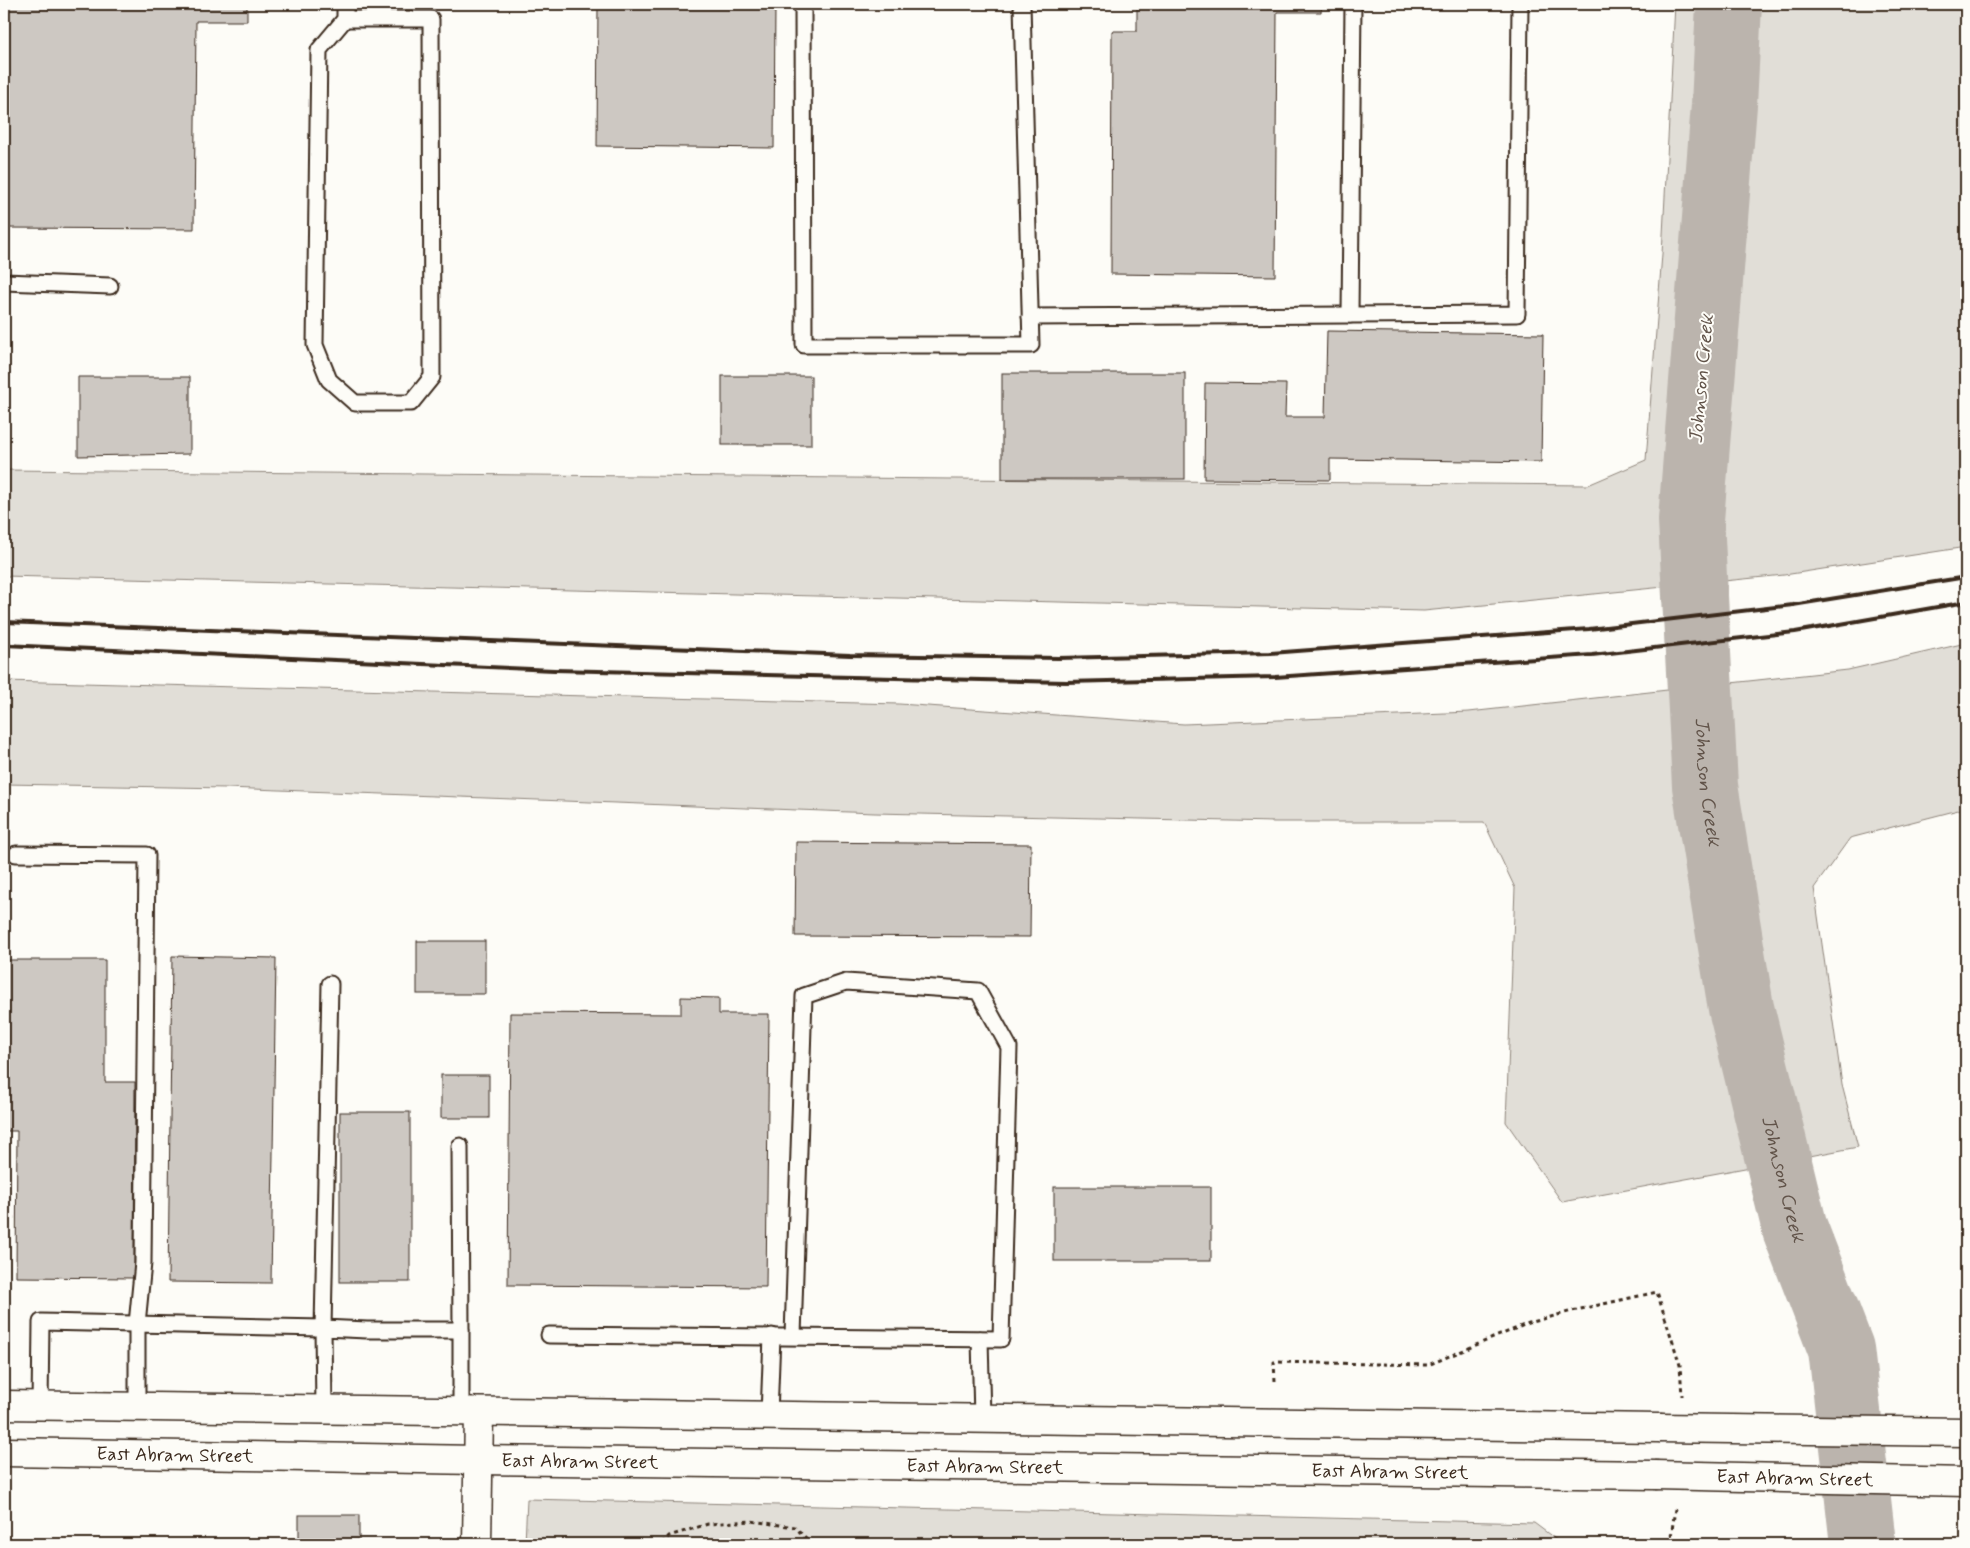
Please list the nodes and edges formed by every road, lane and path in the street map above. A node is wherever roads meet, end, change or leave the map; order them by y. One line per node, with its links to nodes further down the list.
1 (345, 4): 6 (lane)
2 (803, 4): 10 (lane)
3 (1022, 4): 10 (lane)
4 (1353, 4): 9 (lane)
5 (1520, 4): 9 (lane)
6 (345, 20): 6 (lane)
7 (4, 282): 8 (lane)
8 (110, 286)
9 (1350, 315): 10 (lane)
10 (1030, 317)
11 (16, 854): 14 (lane)
12 (330, 984): 15 (lane)
13 (460, 1146): 16 (lane)
14 (137, 1324): 15 (lane); 24 (lane); 25 (lane)
15 (323, 1328): 16 (lane); 26 (lane)
16 (461, 1330): 27 (lane)
17 (549, 1335): 18 (lane)
18 (772, 1336): 19 (lane); 28 (lane)
19 (793, 1336): 20 (lane); 20 (lane)
20 (980, 1339): 29 (lane)
21 (1275, 1381): 22 (path)
22 (1682, 1401)
23 (4, 1405): 24 (main road)
24 (40, 1406): 25 (main road)
25 (137, 1407): 26 (main road)
26 (324, 1409): 27 (main road)
27 (470, 1412): 28 (main road); 32 (main road)
28 (769, 1415): 29 (main road)
29 (982, 1418): 30 (main road, bridge)
30 (1966, 1432)
31 (4, 1452): 32 (main road, East Abram Street)
32 (478, 1460): 33 (main road, East Abram Street, bridge); 35 (main road)
33 (1966, 1482)
34 (1676, 1503): 38 (path)
35 (477, 1544)
36 (662, 1544): 37 (path)
37 (812, 1544)
38 (1670, 1544)

